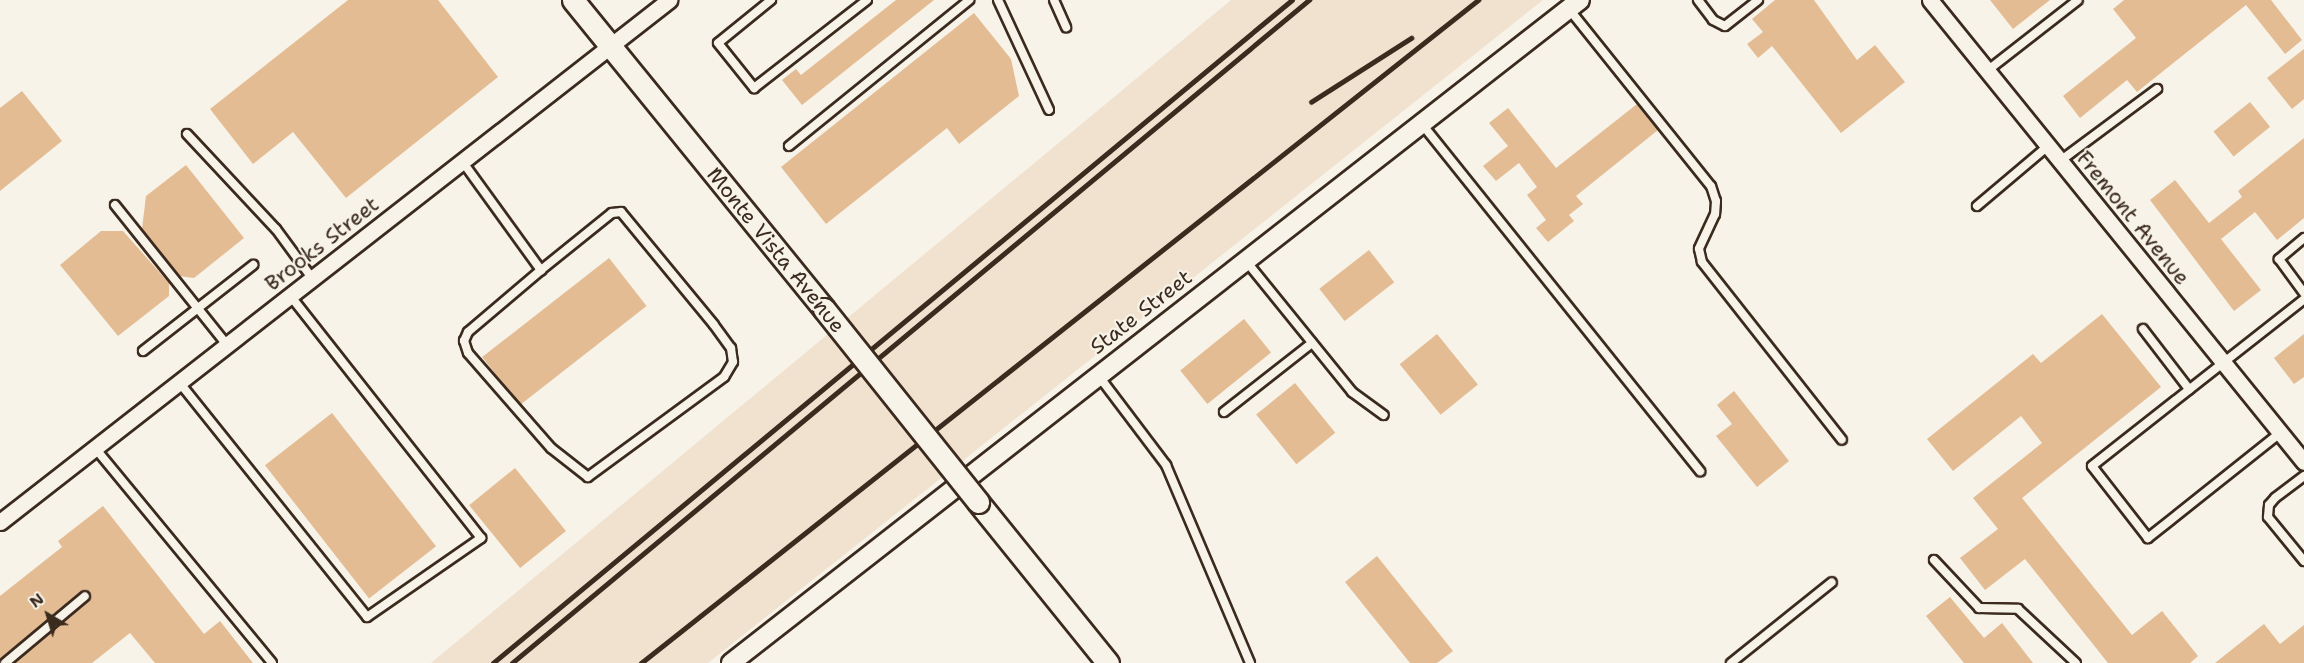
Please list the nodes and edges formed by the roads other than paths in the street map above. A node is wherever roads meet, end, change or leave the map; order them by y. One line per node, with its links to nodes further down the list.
1 (573, 0): 14 (main road, Monte Vista Avenue)
2 (669, 0): 14 (street, Brooks Street)
3 (771, 0): 4 (lane)
4 (867, 0)
5 (969, 0): 20 (lane)
6 (998, 0): 17 (lane)
7 (1054, 0): 13 (lane)
8 (1698, 0): 9 (lane)
9 (1758, 0)
10 (1930, 0): 15 (street, Fremont Avenue)
11 (2078, 0): 15 (lane)
12 (1575, 4): 18 (street, State Street); 46 (lane)
13 (1066, 27)
14 (610, 46): 22 (street, Brooks Street); 59 (main road, Monte Vista Avenue, bridge)
15 (1987, 71): 21 (street, Fremont Avenue)
16 (2157, 89): 23 (lane)
17 (1049, 110)
18 (1421, 123): 27 (street, State Street); 49 (lane)
19 (187, 134): 30 (lane)
20 (789, 146)
21 (2048, 146): 23 (street, Fremont Avenue); 25 (lane)
22 (462, 161): 29 (lane); 30 (street, Brooks Street)
23 (2060, 161): 39 (street, Fremont Avenue)
24 (115, 205): 34 (lane)
25 (1977, 206)
26 (2304, 238): 31 (lane)
27 (1245, 260): 36 (lane); 40 (street, State Street)
28 (254, 265): 34 (lane)
29 (541, 270): 29 (lane)
30 (312, 278): 32 (street, Brooks Street)
31 (2304, 293)
32 (290, 296): 37 (street, Brooks Street); 41 (lane)
33 (2304, 299): 39 (lane)
34 (197, 309): 37 (lane); 38 (lane)
35 (2143, 329): 42 (lane)
36 (1312, 343): 43 (lane); 44 (lane)
37 (226, 345): 41 (street, Brooks Street)
38 (143, 351)
39 (2223, 361): 42 (lane); 45 (street, Fremont Avenue)
40 (1097, 374): 58 (street, State Street); 60 (lane)
41 (179, 382): 47 (street, Brooks Street)
42 (2189, 389): 45 (lane)
43 (1224, 412)
44 (1384, 415)
45 (2280, 433): 48 (street, Fremont Avenue)
46 (1842, 440)
47 (95, 448): 51 (street, Brooks Street); 57 (lane)
48 (2304, 462)
49 (1700, 471)
50 (2304, 476): 53 (lane)
51 (0, 522)
52 (1934, 560): 62 (lane)
53 (2304, 561)
54 (1832, 582): 61 (lane)
55 (85, 596): 56 (lane)
56 (5, 663)
57 (272, 663)
58 (731, 663)
59 (1108, 663)
60 (1251, 663)
61 (1731, 663)
62 (2076, 663)

